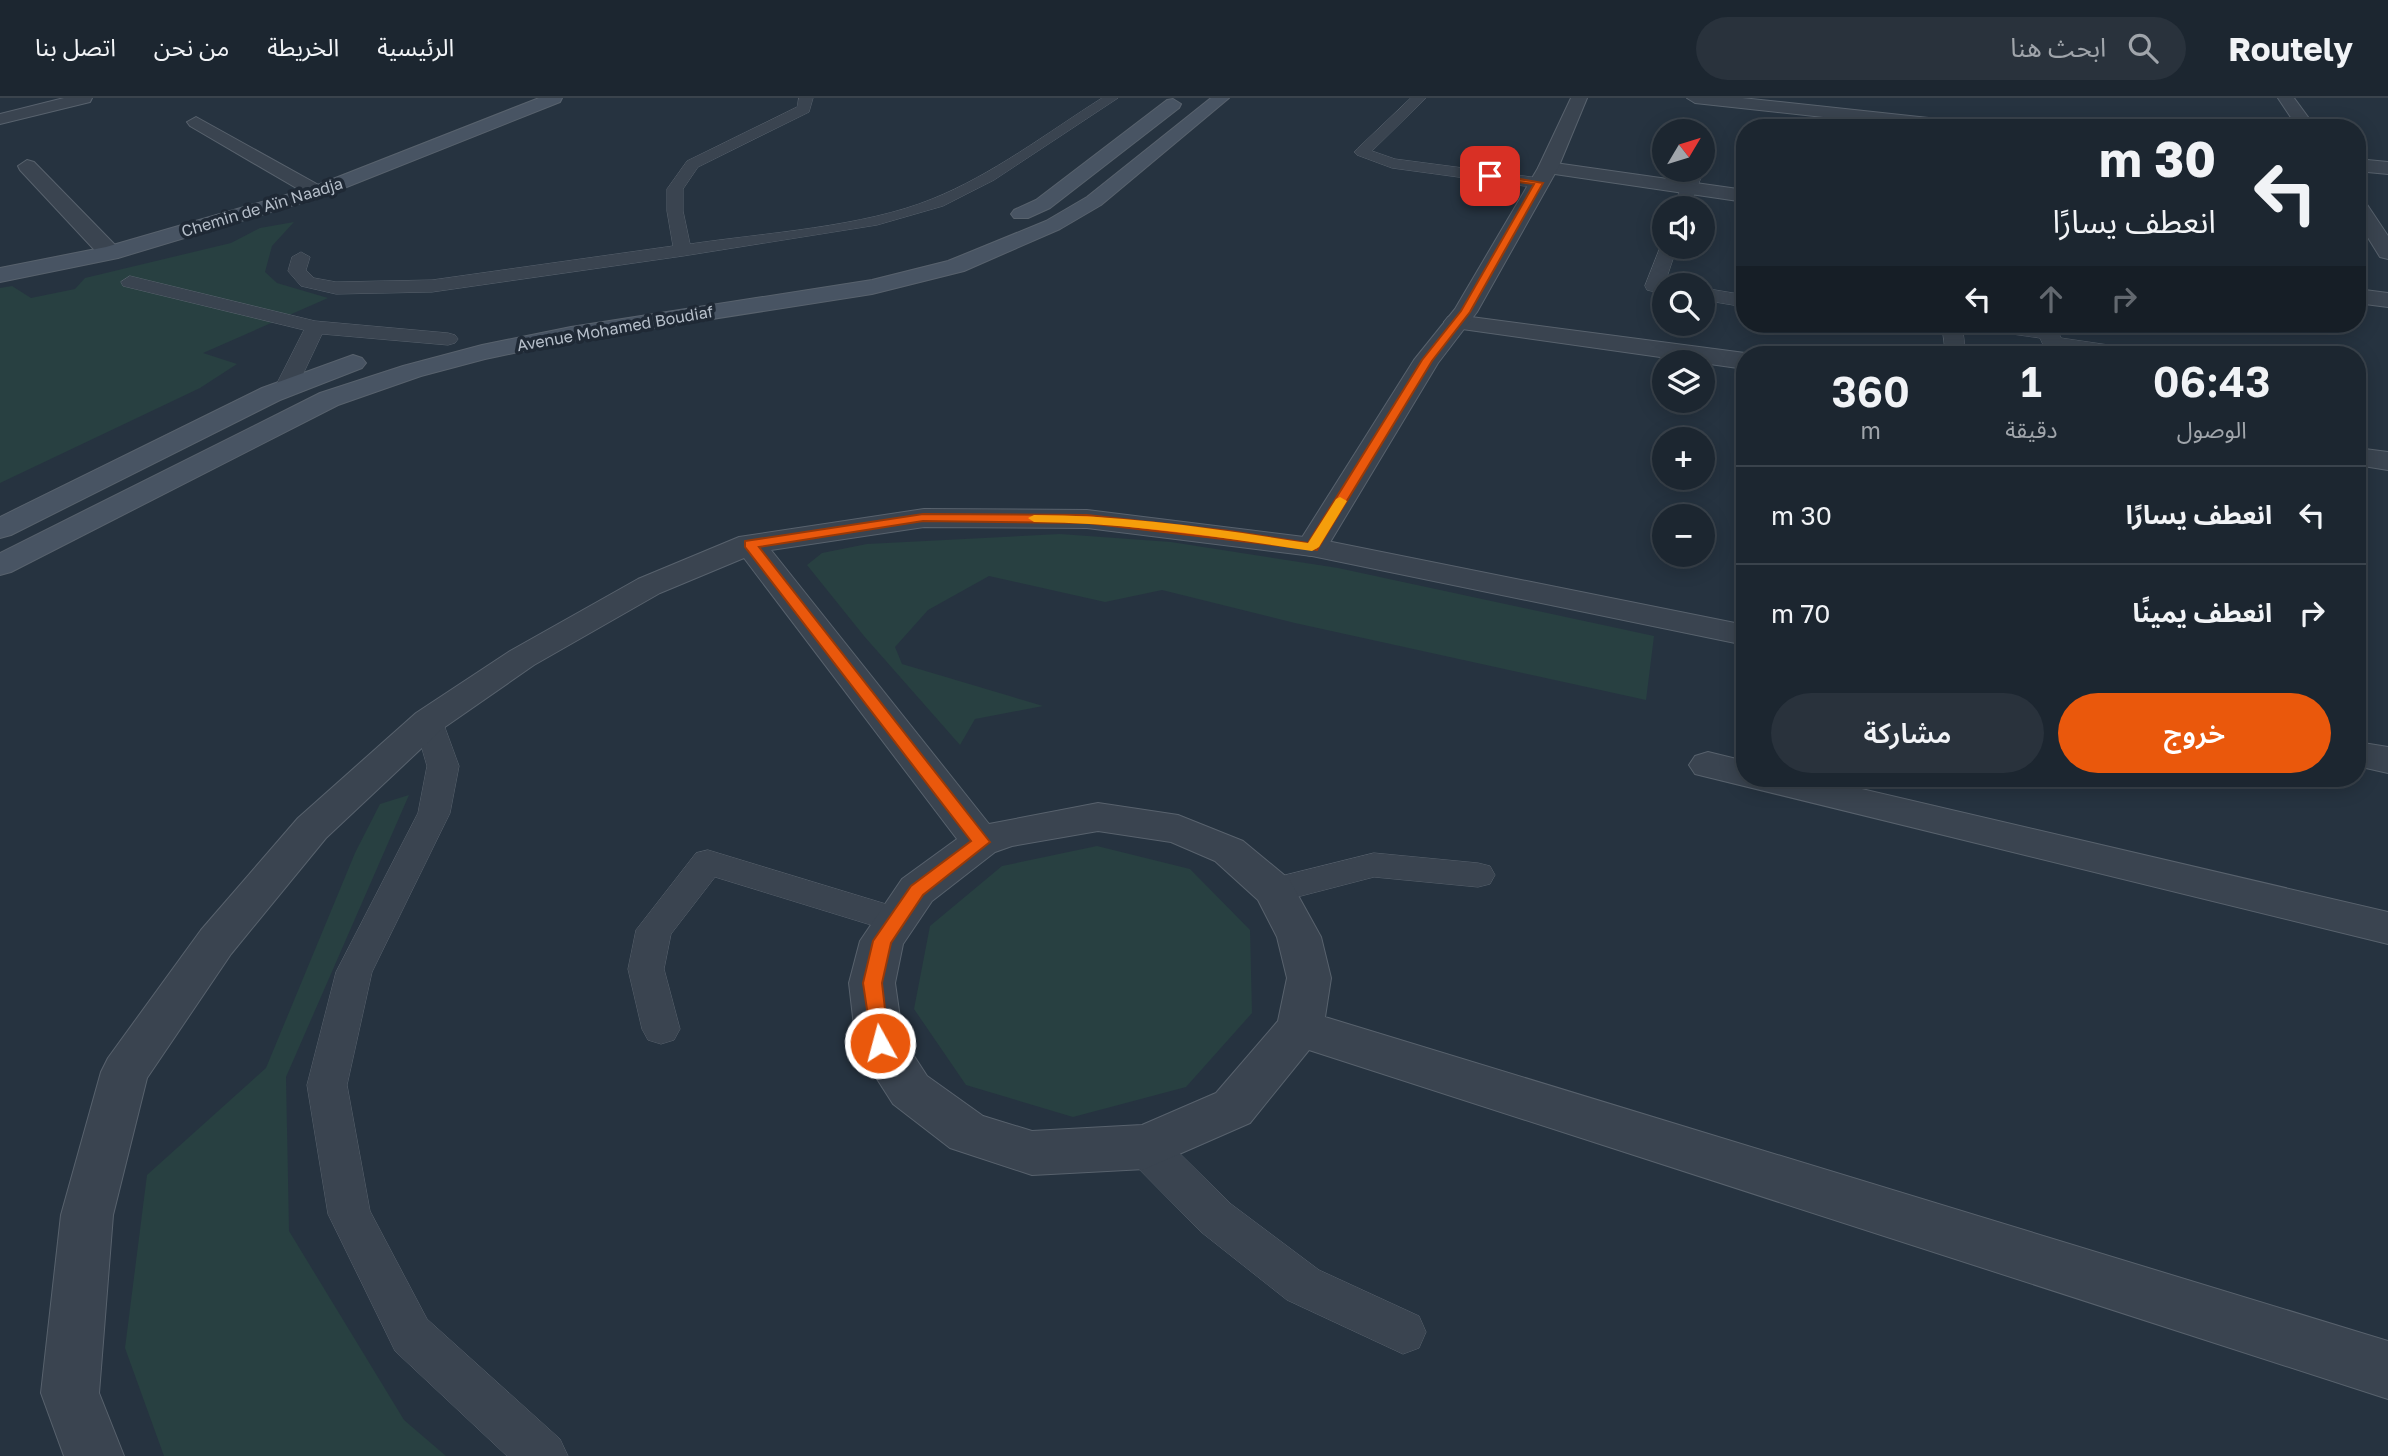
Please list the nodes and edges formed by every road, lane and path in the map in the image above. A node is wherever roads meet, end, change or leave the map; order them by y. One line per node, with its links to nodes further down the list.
1 (84, 98): 11 (street)
2 (554, 98): 21 (main road, Chemin de Aïn Naadja)
3 (806, 98): 26 (lane)
4 (1111, 98): 26 (lane)
5 (1181, 98): 25 (main road)
6 (1221, 98): 49 (main road, Avenue Mohamed Boudiaf)
7 (1419, 98): 18 (lane)
8 (1695, 98): 12 (street)
9 (2286, 98): 13 (street)
10 (1572, 101): 18 (street)
11 (0, 119)
12 (1915, 119)
13 (2301, 119)
14 (196, 122): 21 (street)
15 (27, 166): 28 (street)
16 (2366, 166): 17 (street)
17 (2388, 168)
18 (1544, 176): 20 (street); 37 (street)
19 (1691, 182): 20 (lane)
20 (1688, 188): 22 (street); 23 (lane)
21 (317, 192): 28 (main road, Chemin de Aïn Naadja)
22 (1736, 195)
23 (1685, 196)
24 (2366, 218): 27 (street)
25 (963, 238)
26 (683, 251): 29 (lane)
27 (2388, 252)
28 (110, 253): 31 (main road, Chemin de Aïn Naadja)
29 (301, 257)
30 (838, 269): 40 (main road, Avenue Mohamed Boudiaf)
31 (0, 275)
32 (130, 282): 38 (lane)
33 (1715, 296): 35 (lane)
34 (2366, 297): 36 (street)
35 (1736, 299)
36 (2388, 300)
37 (1456, 322): 42 (street); 48 (street)
38 (315, 327): 40 (lane); 43 (lane)
39 (2050, 333): 41 (lane)
40 (448, 340): 43 (main road, Avenue Mohamed Boudiaf)
41 (2072, 346)
42 (1736, 360)
43 (285, 388): 46 (main road, Avenue Mohamed Boudiaf)
44 (2366, 457): 45 (street)
45 (2388, 461)
46 (0, 529)
47 (750, 544): 48 (street); 51 (street); 57 (street)
48 (1312, 547): 50 (street)
49 (0, 565)
50 (1736, 633)
51 (429, 721): 67 (street); 68 (lane)
52 (2366, 756): 53 (street)
53 (2388, 760)
54 (1707, 765): 55 (street)
55 (1736, 772)
56 (1798, 787): 61 (street)
57 (981, 842): 59 (street); 60 (street)
58 (1478, 875): 59 (lane)
59 (1274, 890): 62 (street)
60 (897, 920): 63 (lane); 64 (street)
61 (2388, 928)
62 (1300, 1028): 64 (street); 66 (street)
63 (661, 1029)
64 (1145, 1147): 65 (lane)
65 (1403, 1332)
66 (2388, 1370)
67 (94, 1456)
68 (543, 1456)

